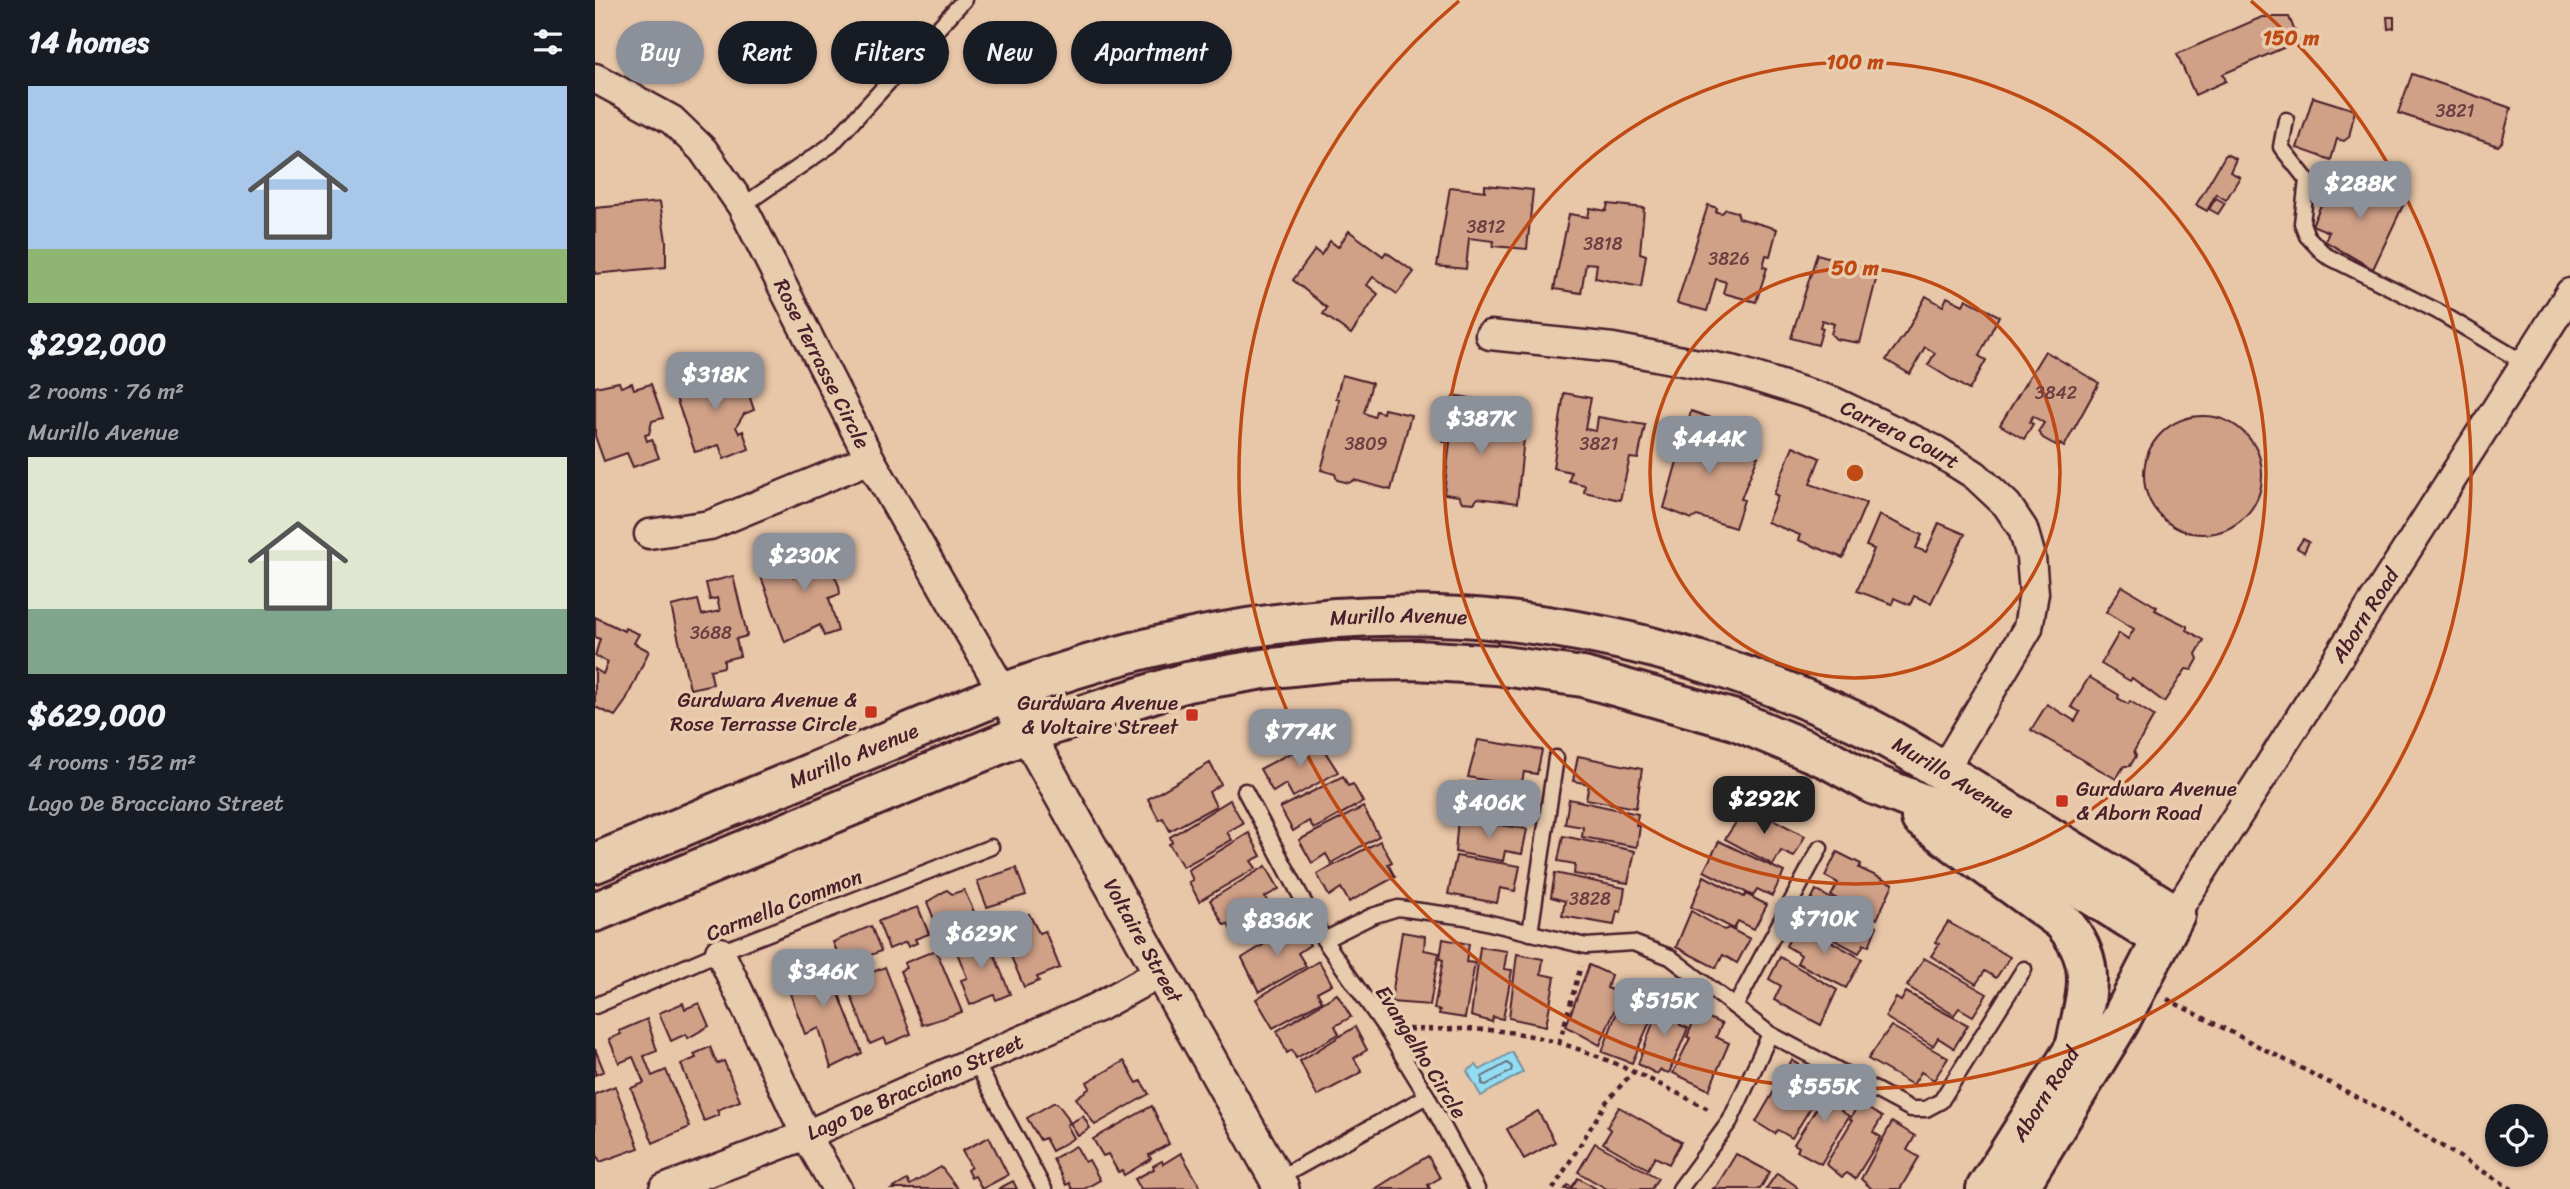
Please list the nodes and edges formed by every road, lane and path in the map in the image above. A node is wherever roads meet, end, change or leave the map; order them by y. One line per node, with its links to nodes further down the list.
1 (964, 0): 4 (lane)
2 (595, 78): 4 (street, Rose Terrasse Circle)
3 (2286, 120): 7 (lane)
4 (742, 206): 8 (street, Rose Terrasse Circle)
5 (2570, 293): 7 (street, Aborn Road)
6 (1490, 335): 13 (street, Carrera Court)
7 (2526, 364): 20 (street, Aborn Road)
8 (870, 459): 9 (street); 10 (street, Rose Terrasse Circle)
9 (649, 534)
10 (1004, 693): 11 (street, Voltaire Street); 13 (main road, Murillo Avenue); 18 (main road, Murillo Avenue)
11 (1027, 733): 14 (main road, Murillo Avenue); 19 (main road, Murillo Avenue); 26 (street, Voltaire Street)
12 (1556, 758): 21 (lane)
13 (1943, 771): 20 (main road, Murillo Avenue)
14 (1873, 784): 20 (main road, Murillo Avenue); 33 (main road)
15 (1245, 791): 22 (lane, Evangelho Circle)
16 (991, 847): 24 (lane, Carmella Common)
17 (1820, 848): 29 (lane)
18 (595, 863)
19 (595, 912)
20 (2169, 927): 33 (main road, Aborn Road); 47 (main road, Aborn Road)
21 (1530, 933): 22 (lane); 23 (lane)
22 (1324, 940): 30 (lane, Evangelho Circle)
23 (1586, 946): 29 (lane); 32 (path)
24 (720, 952): 28 (lane, Carmella Common); 38 (street)
25 (2024, 969): 31 (lane)
26 (1161, 972): 34 (street, Lago De Bracciano Street); 39 (street, Voltaire Street)
27 (2167, 999): 48 (path)
28 (595, 1006)
29 (1735, 1007): 31 (lane)
30 (1386, 1029): 32 (path); 36 (lane, Evangelho Circle)
31 (1770, 1034): 37 (lane)
32 (1559, 1043): 35 (path)
33 (2075, 1044): 46 (main road, Aborn Road)
34 (974, 1059): 38 (street, Lago De Bracciano Street); 42 (lane)
35 (1634, 1071): 37 (path); 44 (path)
36 (1427, 1096): 39 (lane); 43 (lane, Evangelho Circle)
37 (1730, 1121): 45 (lane)
38 (806, 1135): 40 (street, Lago De Bracciano Street); 41 (street)
39 (1280, 1184)
40 (664, 1189)
41 (837, 1189)
42 (1044, 1189)
43 (1476, 1189)
44 (1553, 1189)
45 (1679, 1189)
46 (1986, 1189)
47 (2018, 1189)
48 (2512, 1189)

